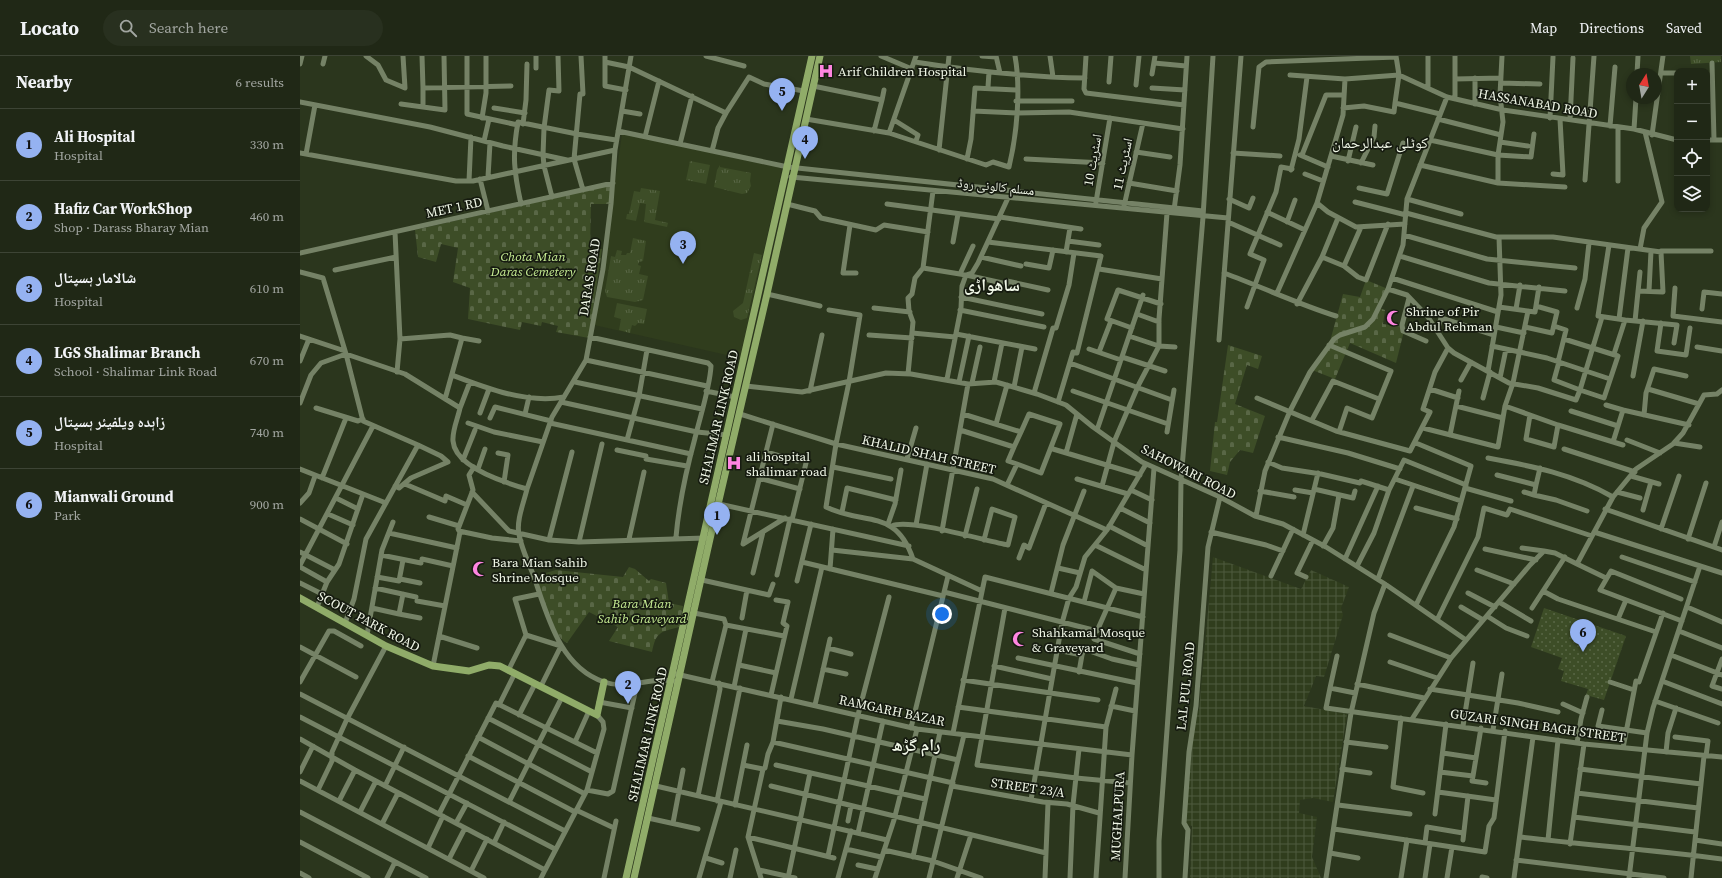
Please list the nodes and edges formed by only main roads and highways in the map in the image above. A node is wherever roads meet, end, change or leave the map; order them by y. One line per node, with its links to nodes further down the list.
1 (812, 56): 3 (main road, SHALIMAR LINK ROAD)
2 (820, 56): 3 (main road, SHALIMAR LINK ROAD)
3 (792, 168): 4 (main road, SHALIMAR LINK ROAD)
4 (790, 177): 5 (main road, SHALIMAR LINK ROAD); 6 (main road, SHALIMAR LINK ROAD)
5 (749, 335): 6 (main road); 7 (main road, SHALIMAR LINK ROAD)
6 (757, 337): 7 (main road, SHALIMAR LINK ROAD)
7 (707, 538): 9 (main road, SHALIMAR LINK ROAD); 9 (main road, SHALIMAR LINK ROAD)
8 (300, 598): 10 (main road, SCOUT PARK ROAD)
9 (676, 678): 11 (main road, SHALIMAR LINK ROAD); 12 (main road, SHALIMAR LINK ROAD)
10 (604, 682)
11 (626, 878)
12 (634, 878)

